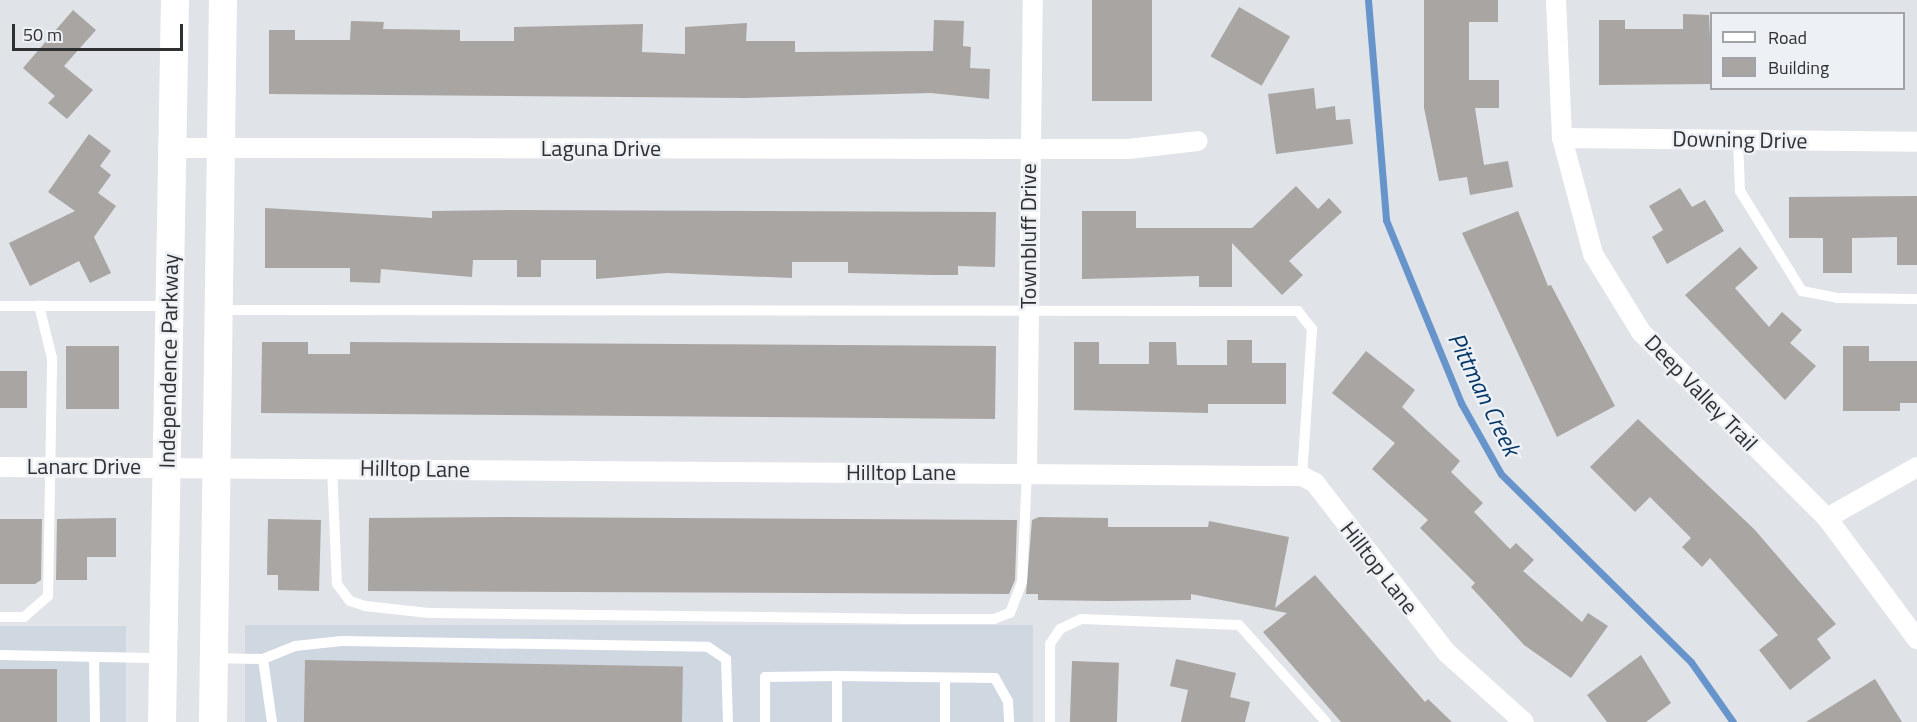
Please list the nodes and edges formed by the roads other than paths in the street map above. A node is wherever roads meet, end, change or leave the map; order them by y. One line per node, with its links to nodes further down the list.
1 (175, 0): 10 (main road, Independence Parkway)
2 (223, 0): 11 (main road)
3 (1033, 0): 9 (street, Townbluff Drive)
4 (1556, 0): 5 (street, Deep Valley Trail)
5 (1562, 138): 6 (street, Downing Drive); 26 (street, Deep Valley Trail)
6 (1737, 140): 8 (street, Downing Drive); 12 (lane)
7 (1198, 141): 9 (street, Laguna Drive)
8 (1917, 141)
9 (1029, 147): 11 (street, Laguna Drive); 17 (street, Townbluff Drive)
10 (172, 148): 11 (street, Laguna Drive); 15 (main road, Independence Parkway)
11 (220, 148): 16 (main road)
12 (1917, 299)
13 (0, 306): 14 (lane)
14 (39, 306): 15 (lane); 19 (lane)
15 (170, 306): 20 (main road, Independence Parkway)
16 (217, 310): 17 (lane); 18 (main road)
17 (1028, 312): 24 (street, Townbluff Drive); 25 (lane)
18 (214, 465): 20 (street, Hilltop Lane); 22 (street, Hilltop Lane); 32 (main road)
19 (50, 466): 20 (street, Lanarc Drive); 21 (street, Lanarc Drive); 27 (lane)
20 (167, 466): 31 (main road, Independence Parkway)
21 (0, 467)
22 (332, 467): 24 (street, Hilltop Lane); 24 (lane)
23 (1917, 467): 26 (street)
24 (1028, 472): 25 (street, Hilltop Lane)
25 (1302, 476): 47 (street, Hilltop Lane)
26 (1827, 518): 28 (street, Deep Valley Trail)
27 (0, 617)
28 (1917, 639)
29 (0, 655): 30 (lane)
30 (94, 657): 31 (lane); 36 (lane)
31 (164, 658): 37 (main road, Independence Parkway)
32 (213, 658): 33 (lane); 38 (main road)
33 (263, 659): 39 (lane); 40 (lane)
34 (837, 676): 35 (lane); 41 (lane); 42 (lane)
35 (945, 678): 43 (lane); 44 (lane)
36 (95, 722)
37 (162, 722)
38 (213, 722)
39 (272, 722)
40 (728, 722)
41 (765, 722)
42 (837, 722)
43 (945, 722)
44 (1008, 722)
45 (1050, 722): 46 (lane)
46 (1326, 722)
47 (1524, 722)

